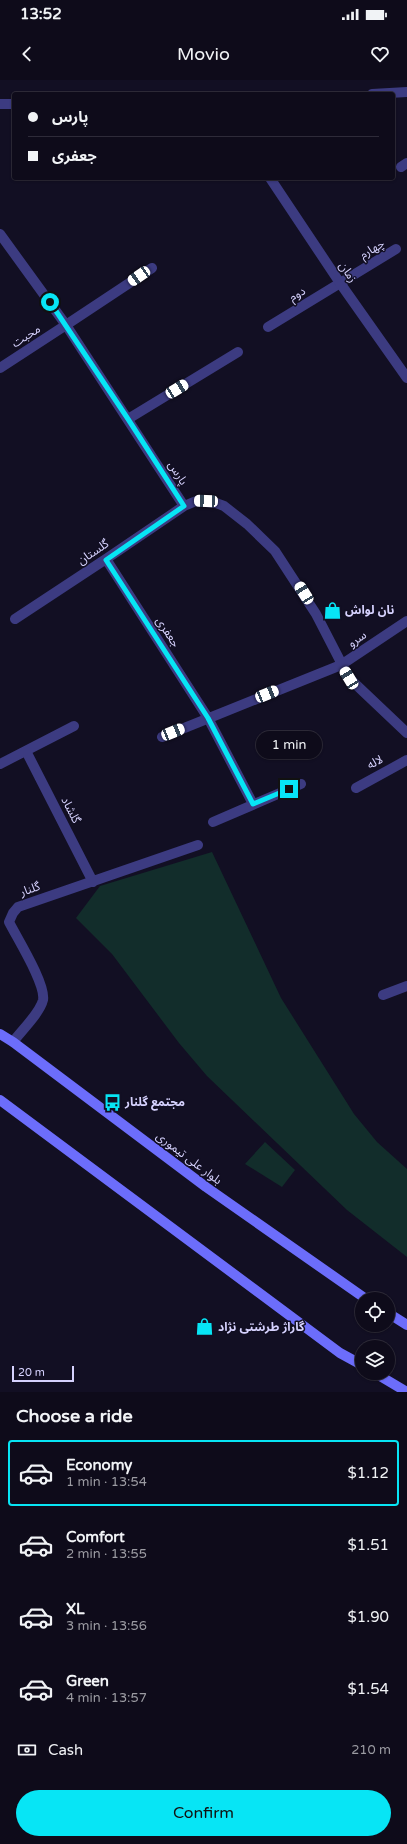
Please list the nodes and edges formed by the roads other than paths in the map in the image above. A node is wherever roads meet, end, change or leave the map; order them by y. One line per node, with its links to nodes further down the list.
1 (407, 92): 2 (street)
2 (395, 93)
3 (0, 104): 4 (street)
4 (12, 104)
5 (271, 180): 9 (street, زمان)
6 (0, 234): 10 (street, پارس)
7 (396, 249): 9 (street, چهارم)
8 (152, 268): 10 (street, محبت)
9 (340, 283): 11 (street, دوم); 14 (street, زمان)
10 (66, 325): 13 (street, محبت); 15 (street, پارس)
11 (268, 327)
12 (238, 352): 15 (street)
13 (0, 368)
14 (407, 378)
15 (128, 419): 16 (street, پارس)
16 (184, 506): 17 (street, گلستان); 20 (street)
17 (106, 560): 18 (street, گلستان); 21 (street, جعفری)
18 (16, 619)
19 (407, 620): 20 (street, سرو)
20 (341, 665): 21 (street); 23 (street)
21 (208, 718): 24 (street); 30 (street, جعفری)
22 (74, 726): 25 (street)
23 (407, 733)
24 (162, 737)
25 (26, 751): 27 (street); 33 (street, گلشاد)
26 (407, 760): 29 (street, لاله)
27 (0, 764)
28 (300, 784): 30 (street)
29 (356, 788)
30 (253, 804): 31 (street)
31 (213, 822)
32 (198, 846): 33 (street, گلنار)
33 (93, 882): 37 (street, گلنار)
34 (407, 986): 35 (street)
35 (383, 995)
36 (0, 1034): 37 (main road, بلوار علی تیموری)
37 (13, 1042): 39 (main road, بلوار علی تیموری)
38 (0, 1100): 42 (main road)
39 (356, 1292)
40 (395, 1317): 41 (main road)
41 (407, 1325)
42 (355, 1361)
43 (387, 1380): 44 (main road)
44 (407, 1392)

